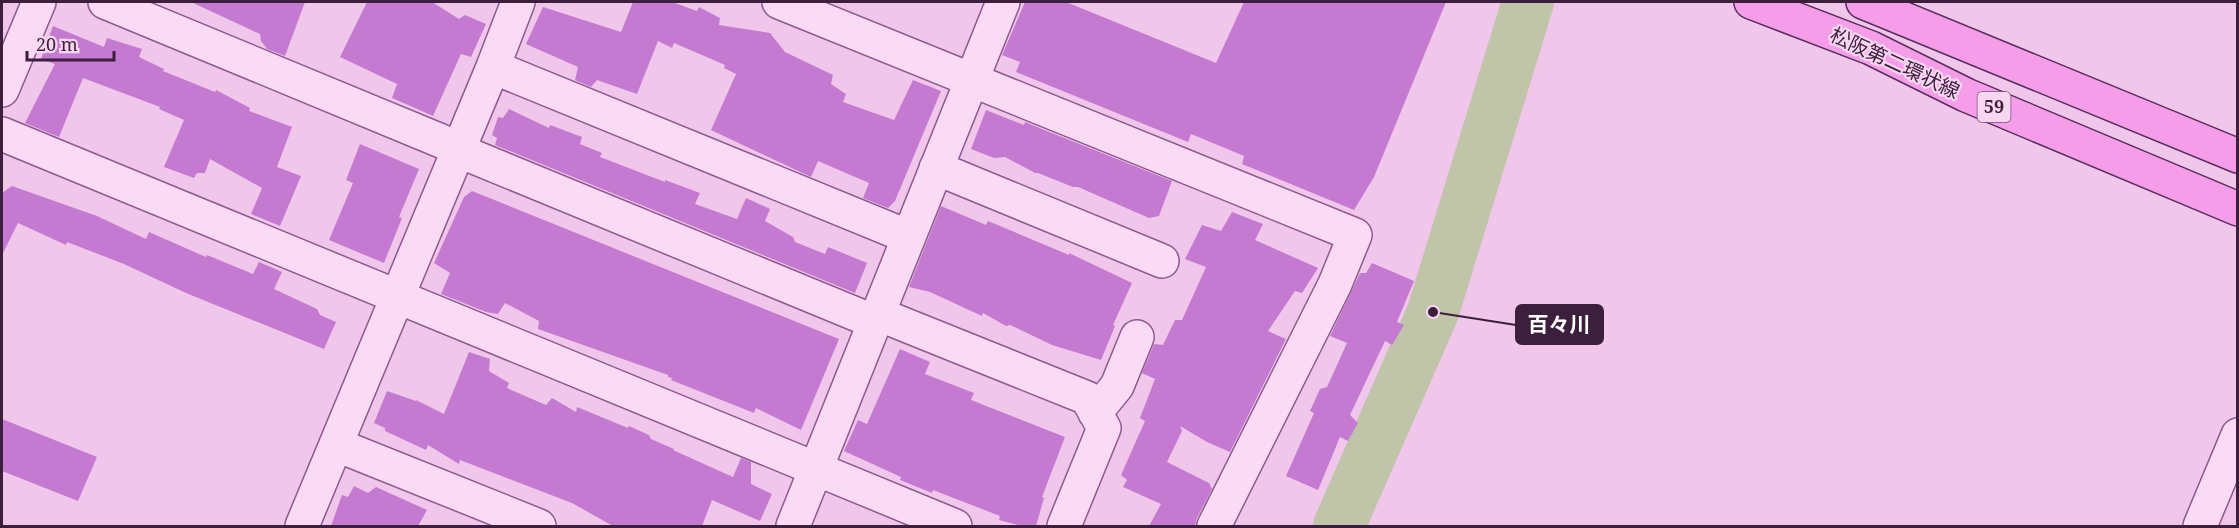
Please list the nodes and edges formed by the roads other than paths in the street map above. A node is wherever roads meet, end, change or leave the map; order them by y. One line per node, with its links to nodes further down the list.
1 (39, 2): 8 (street)
2 (105, 2): 13 (street)
3 (518, 2): 9 (street)
4 (779, 2): 10 (street)
5 (1003, 2): 10 (street)
6 (1751, 2): 16 (main road, 松阪第二環状線 / 59)
7 (1863, 2): 14 (main road, 59)
8 (9, 49): 11 (street)
9 (493, 66): 13 (street); 17 (street)
10 (971, 80): 15 (street); 31 (street)
11 (2, 90)
12 (2, 134): 19 (street)
13 (457, 149): 19 (street); 20 (street)
14 (2238, 156)
15 (936, 168): 17 (street); 18 (street)
16 (2238, 209)
17 (909, 237): 20 (street)
18 (1162, 261)
19 (398, 297): 24 (street); 25 (street)
20 (876, 318): 22 (street); 25 (street)
21 (1137, 336): 22 (street)
22 (1095, 413): 30 (street)
23 (2238, 435): 32 (street)
24 (337, 445): 26 (street); 27 (street)
25 (816, 469): 28 (street); 29 (street)
26 (302, 526)
27 (539, 526)
28 (793, 526)
29 (955, 526)
30 (1064, 526)
31 (1214, 526)
32 (2200, 526)

